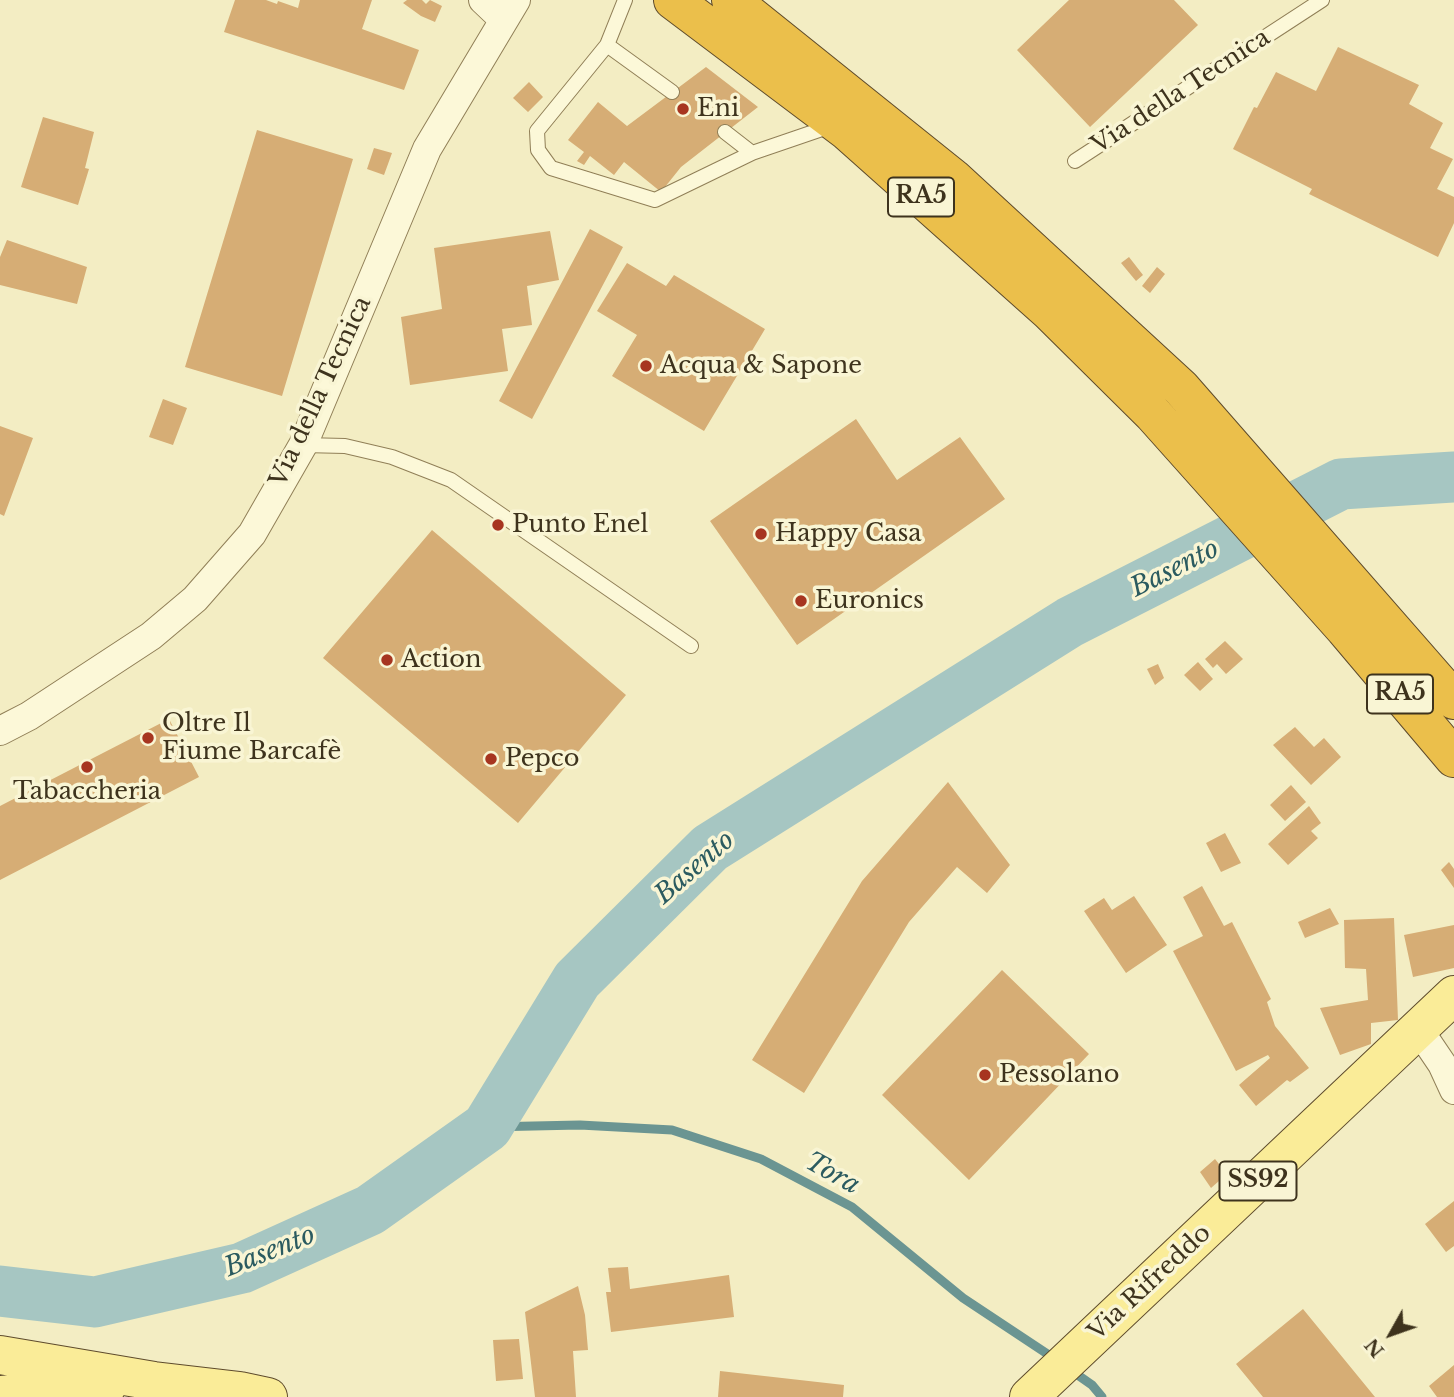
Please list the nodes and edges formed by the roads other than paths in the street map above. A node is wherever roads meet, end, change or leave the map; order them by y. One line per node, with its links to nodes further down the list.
1 (625, 0): 6 (lane)
2 (673, 0): 8 (highway, RA5)
3 (731, 0): 13 (highway, RA5)
4 (1322, 0): 11 (lane, Via della Tecnica)
5 (501, 6): 12 (street, Via della Tecnica)
6 (607, 44): 7 (lane); 10 (lane)
7 (672, 92)
8 (838, 124): 10 (lane); 13 (highway, RA5)
9 (725, 132): 10 (lane)
10 (752, 153)
11 (1075, 161)
12 (303, 445): 14 (lane); 17 (street, Via della Tecnica)
13 (1360, 619): 15 (highway); 16 (highway, RA5); 18 (highway, RA5)
14 (691, 646)
15 (1454, 669)
16 (1454, 701)
17 (0, 731)
18 (1454, 758)
19 (1454, 995): 20 (main road, Via Rifreddo / SS92)
20 (1419, 1030): 21 (street); 26 (main road, Via Rifreddo / SS92)
21 (1454, 1090)
22 (0, 1355): 23 (main road)
23 (154, 1381): 24 (main road); 25 (main road)
24 (13, 1396)
25 (268, 1397)
26 (1029, 1397)

